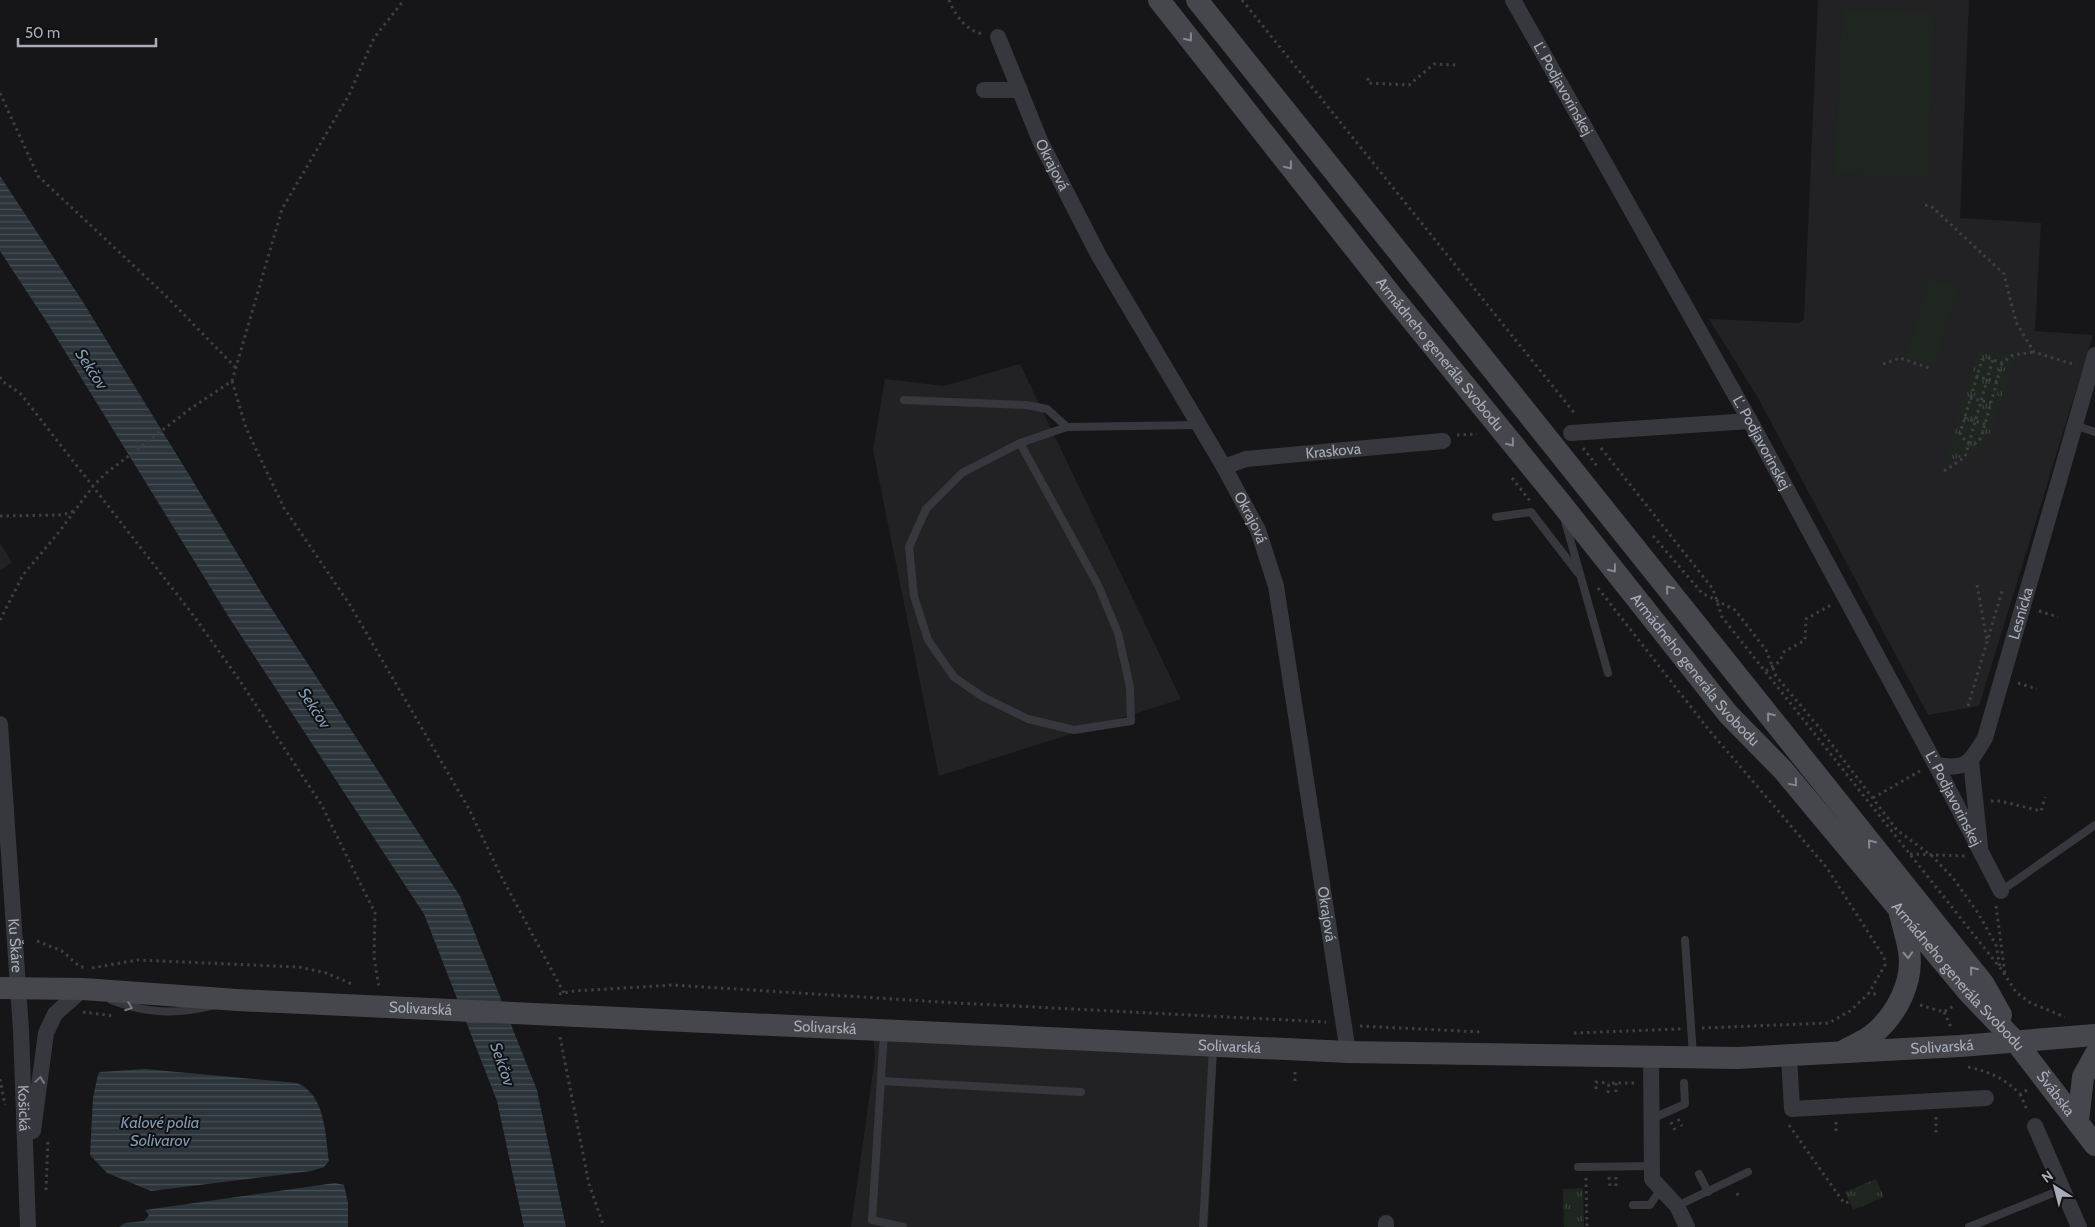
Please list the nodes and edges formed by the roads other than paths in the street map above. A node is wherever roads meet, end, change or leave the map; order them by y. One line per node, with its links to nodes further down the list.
1 (1158, 0): 18 (street, Armádneho generála Svobodu, one-way to 18)
2 (1197, 0): 33 (street, Armádneho generála Svobodu, one-way to 2)
3 (1513, 0): 9 (street, Ľ. Podjavorinskej)
4 (998, 37): 6 (street, Okrajová)
5 (984, 90): 6 (street)
6 (1020, 90): 10 (street, Okrajová)
7 (2093, 362): 11 (street, Lesnícka)
8 (904, 400): 12 (lane)
9 (1750, 421): 14 (street); 24 (street, Ľ. Podjavorinskej)
10 (1198, 425): 12 (lane); 17 (street, Okrajová)
11 (2074, 425): 13 (lane); 23 (street, Lesnícka)
12 (1067, 427): 16 (lane)
13 (2095, 432)
14 (1571, 433)
15 (1443, 440): 17 (street, Kraskova)
16 (1020, 443): 16 (lane)
17 (1224, 467): 39 (street, Okrajová)
18 (1560, 502): 20 (lane); 30 (street, Armádneho generála Svobodu, one-way to 30)
19 (1496, 518): 20 (lane)
20 (1582, 578): 21 (lane)
21 (1608, 673)
22 (0, 724): 25 (street, Ku Škáre)
23 (1971, 761): 24 (street); 28 (street)
24 (1936, 765): 28 (street, Ľ. Podjavorinskej)
25 (4, 771): 26 (street); 32 (street, Ku Škáre)
26 (0, 823)
27 (2095, 825): 29 (lane)
28 (1981, 856): 29 (street, Ľ. Podjavorinskej)
29 (2001, 891)
30 (1898, 908): 33 (street, Armádneho generála Svobodu); 40 (street, one-way to 40)
31 (1685, 940): 44 (lane)
32 (8, 988): 34 (street, Solivarská); 57 (street, Košická)
33 (1976, 988): 37 (street, Armádneho generála Svobodu)
34 (83, 989): 35 (street, Solivarská); 57 (street, one-way to 34)
35 (884, 1030): 38 (street, Solivarská); 45 (lane)
36 (2095, 1035): 37 (street, Solivarská)
37 (2016, 1042): 40 (street, Solivarská); 50 (street, Švábska)
38 (1213, 1046): 39 (street, Solivarská); 66 (lane)
39 (1348, 1052): 43 (street, Solivarská)
40 (1839, 1053): 42 (street, Solivarská)
41 (2095, 1055): 50 (street)
42 (1789, 1056): 44 (street, Solivarská); 48 (street)
43 (1651, 1057): 44 (street, Solivarská); 49 (street)
44 (1694, 1058)
45 (881, 1081): 47 (lane); 65 (lane)
46 (1684, 1083): 49 (lane)
47 (1080, 1092)
48 (1986, 1098)
49 (1651, 1119): 53 (street)
50 (2078, 1121): 52 (street, Švábska)
51 (2035, 1126): 59 (street)
52 (2095, 1145)
53 (1652, 1166): 54 (lane); 58 (street)
54 (1578, 1167)
55 (1748, 1172): 60 (lane)
56 (1699, 1174): 60 (lane)
57 (26, 1180): 64 (street, Košická)
58 (1661, 1189): 61 (lane); 62 (street)
59 (2063, 1189): 67 (lane); 68 (street)
60 (1708, 1192): 62 (lane)
61 (1633, 1205)
62 (1677, 1206): 63 (street)
63 (1683, 1226)
64 (28, 1227)
65 (904, 1227)
66 (1203, 1227)
67 (1969, 1227)
68 (2079, 1227)

